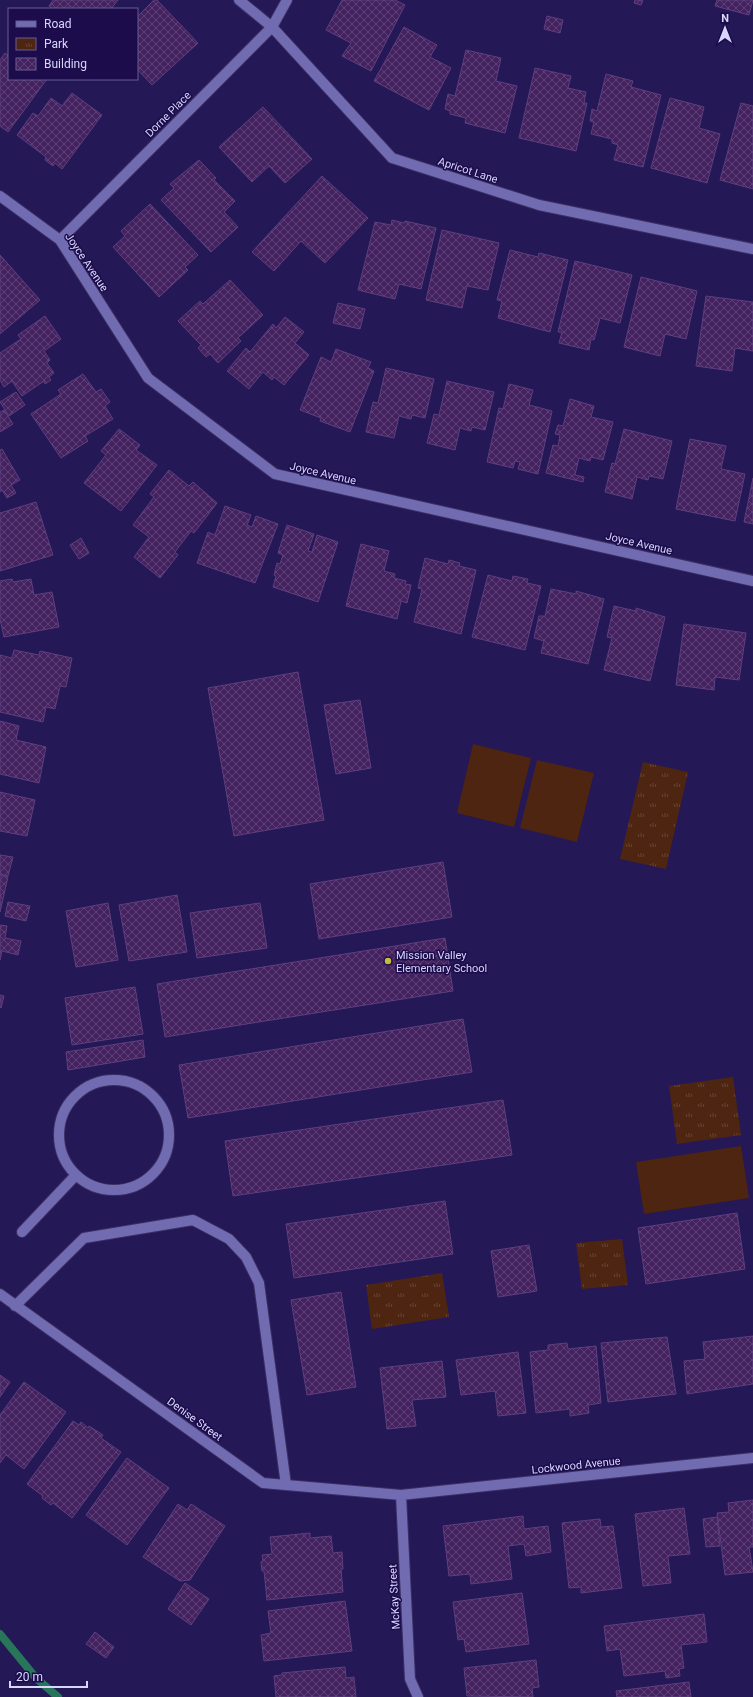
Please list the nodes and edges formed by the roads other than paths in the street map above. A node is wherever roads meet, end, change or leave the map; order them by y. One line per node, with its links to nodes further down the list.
1 (239, 0): 3 (street, Apricot Lane)
2 (287, 0): 3 (street, Dorne Place)
3 (272, 27): 5 (street, Dorne Place); 6 (street, Apricot Lane)
4 (0, 196): 5 (street, Joyce Avenue)
5 (60, 240): 7 (street, Joyce Avenue)
6 (753, 249)
7 (753, 581)
8 (76, 1175): 8 (street); 9 (street)
9 (22, 1232)
10 (0, 1294): 11 (street, Denise Street)
11 (15, 1306): 13 (street, Denise Street); 13 (street)
12 (753, 1458): 14 (street, Lockwood Avenue)
13 (286, 1485): 14 (street, Denise Street)
14 (401, 1495): 15 (street, McKay Street)
15 (418, 1697)

